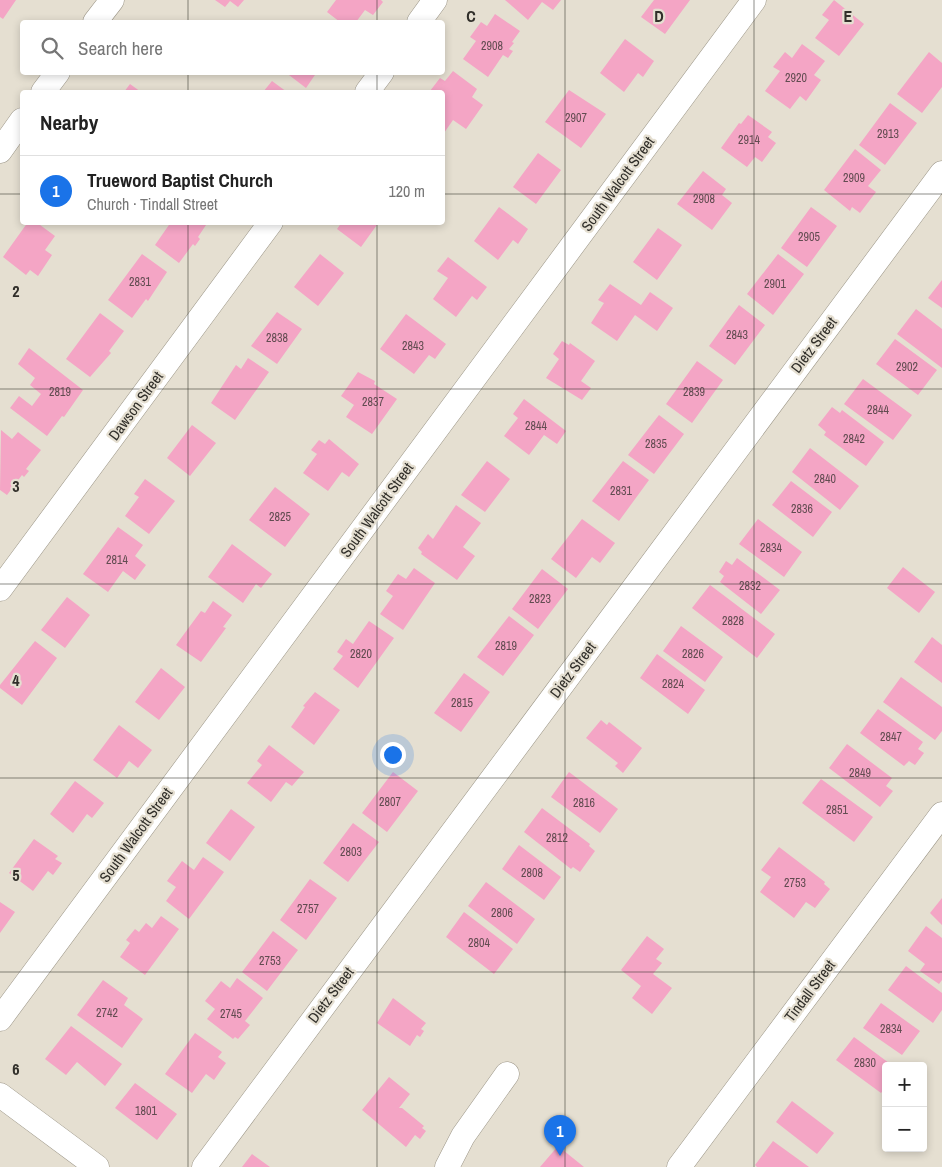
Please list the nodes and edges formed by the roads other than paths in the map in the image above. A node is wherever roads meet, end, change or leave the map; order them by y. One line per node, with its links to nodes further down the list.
1 (112, 0): 4 (street)
2 (435, 0): 5 (street)
3 (754, 0): 16 (street, South Walcott Street)
4 (97, 20)
5 (420, 20)
6 (56, 75): 8 (street)
7 (380, 75): 9 (street)
8 (44, 90)
9 (368, 90)
10 (20, 123): 11 (street)
11 (0, 151)
12 (942, 173): 20 (street, Dietz Street)
13 (269, 225): 14 (street, Dawson Street)
14 (0, 590)
15 (942, 814): 22 (street, Tindall Street)
16 (0, 1019)
17 (508, 1074): 21 (street)
18 (0, 1095): 19 (street)
19 (97, 1167)
20 (204, 1167)
21 (447, 1167)
22 (679, 1167)

